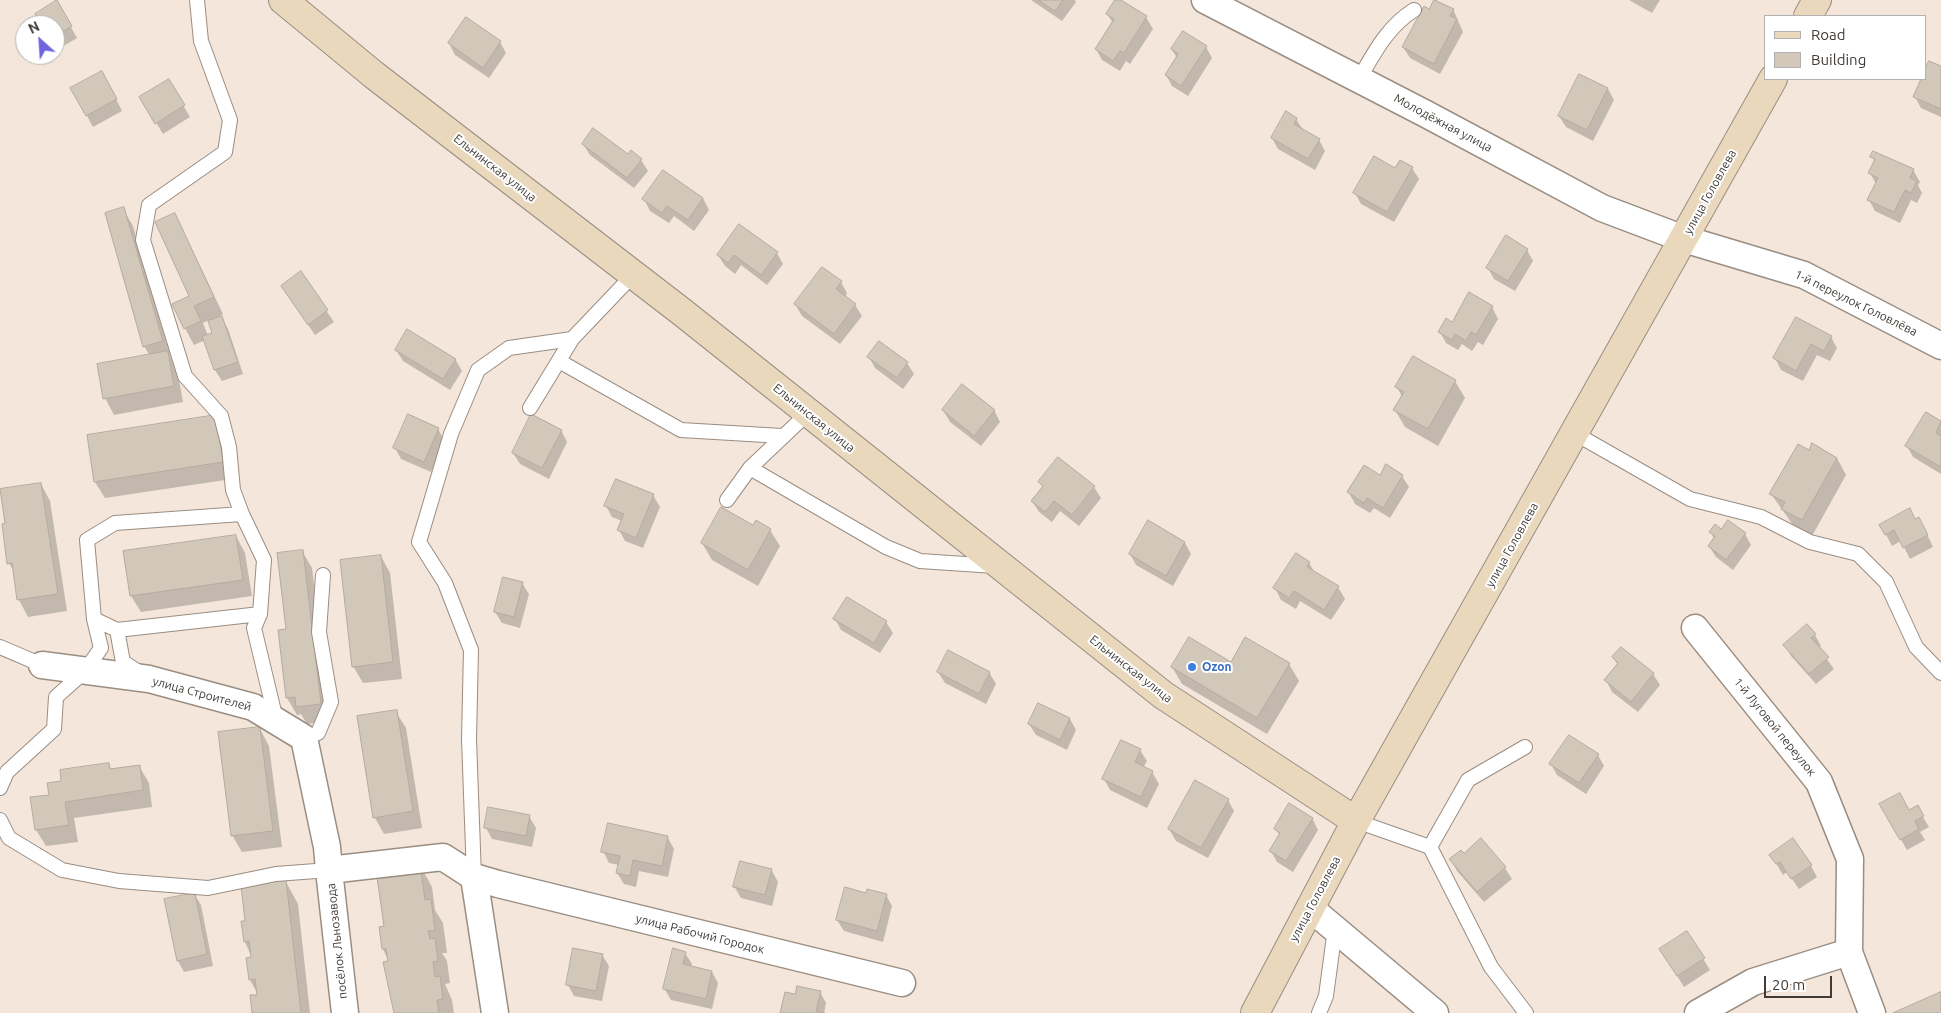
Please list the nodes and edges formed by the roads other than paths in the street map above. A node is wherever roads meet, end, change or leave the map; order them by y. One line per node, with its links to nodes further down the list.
1 (197, 0): 20 (lane)
2 (283, 0): 10 (main road, Ельнинская улица)
3 (1205, 0): 7 (street, Молодёжная улица)
4 (1817, 0): 6 (main road)
5 (1414, 10): 7 (lane)
6 (1809, 15)
7 (1359, 79): 9 (street, Молодёжная улица)
8 (1773, 80): 9 (main road, улица Головлева)
9 (1684, 239): 12 (street, 1-й переулок Головлёва); 16 (main road, улица Головлева)
10 (633, 275): 11 (lane); 15 (main road, Ельнинская улица)
11 (572, 339): 13 (lane); 40 (lane)
12 (1941, 346)
13 (558, 361): 14 (lane); 17 (lane)
14 (530, 408)
15 (808, 413): 17 (lane); 21 (main road, Ельнинская улица)
16 (1574, 433): 30 (lane); 37 (main road, улица Головлева)
17 (782, 436): 18 (lane)
18 (750, 468): 19 (lane); 21 (lane)
19 (727, 500)
20 (242, 514): 23 (lane); 24 (lane)
21 (1000, 566): 37 (main road, Ельнинская улица)
22 (323, 574): 33 (lane)
23 (260, 614): 26 (lane); 32 (lane)
24 (94, 619): 26 (lane); 29 (lane)
25 (1695, 628): 43 (street, 1-й Луговой переулок)
26 (117, 630): 31 (lane)
27 (0, 647): 28 (lane)
28 (42, 665): 29 (street, улица Строителей)
29 (85, 670): 31 (street, улица Строителей); 35 (lane)
30 (1941, 673)
31 (149, 679): 32 (street, улица Строителей)
32 (277, 721): 33 (street, улица Строителей)
33 (304, 738): 39 (street)
34 (1525, 747): 38 (lane)
35 (0, 788)
36 (0, 820): 39 (lane)
37 (1356, 821): 38 (lane); 41 (main road, улица Головлева)
38 (1430, 846): 50 (lane)
39 (328, 858): 40 (street, улица Рабочий Городок); 45 (street, посёлок Льнозавода)
40 (486, 880): 44 (street, улица Рабочий Городок); 46 (street)
41 (1310, 908): 42 (street); 47 (main road, улица Головлева)
42 (1335, 929): 48 (lane); 49 (street)
43 (1849, 952): 51 (street); 52 (street, 1-й Луговой переулок)
44 (902, 983)
45 (345, 1013)
46 (495, 1013)
47 (1255, 1013)
48 (1319, 1013)
49 (1434, 1013)
50 (1526, 1013)
51 (1698, 1013)
52 (1872, 1013)

